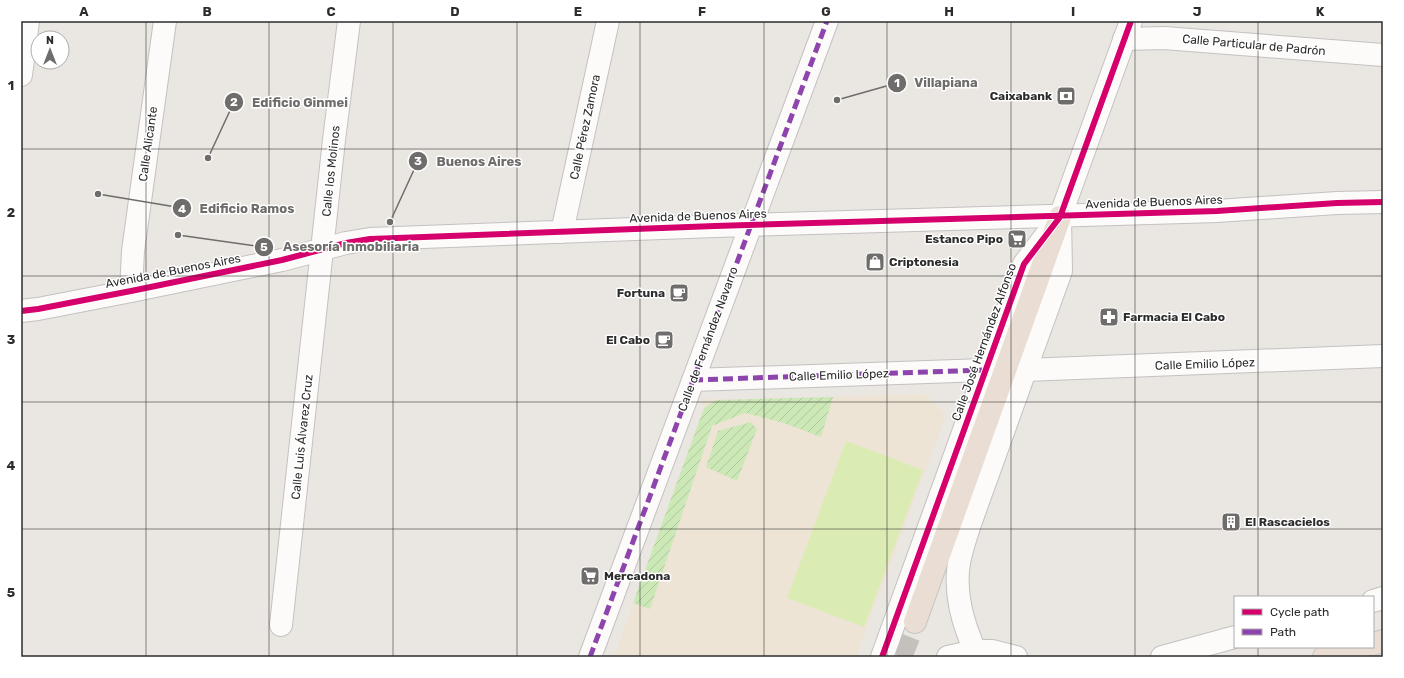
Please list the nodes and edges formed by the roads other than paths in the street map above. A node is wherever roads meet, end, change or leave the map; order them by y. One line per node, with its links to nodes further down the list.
1 (28, 21): 8 (street)
2 (165, 21): 14 (street, Calle Alicante)
3 (349, 21): 13 (street, Calle los Molinos)
4 (608, 21): 12 (street, Calle Pérez Zamora)
5 (827, 21): 11 (street, Calle de Fernández Navarro)
6 (1128, 30): 7 (street, Calle Particular de Padrón); 10 (street, Calle José Hernández Alfonso)
7 (1383, 55)
8 (21, 75)
9 (1383, 202): 10 (street, Avenida de Buenos Aires)
10 (1060, 217): 11 (street, Avenida de Buenos Aires); 17 (street, Calle José Hernández Alfonso); 18 (street, Calle José Hernández Alfonso); 20 (highway)
11 (751, 224): 12 (street, Avenida de Buenos Aires); 19 (street, Calle de Fernández Navarro)
12 (562, 232): 13 (street, Avenida de Buenos Aires)
13 (322, 249): 14 (street, Avenida de Buenos Aires); 21 (street, Calle Luis Álvarez Cruz)
14 (131, 291): 15 (street, Avenida de Buenos Aires)
15 (21, 311)
16 (1383, 356): 18 (street, Calle Emilio López)
17 (985, 370): 19 (street, Calle Emilio López); 26 (street, Calle José Hernández Alfonso)
18 (1026, 370): 24 (street, Calle José Hernández Alfonso)
19 (693, 380): 25 (street, Calle de Fernández Navarro)
20 (915, 622)
21 (281, 625)
22 (1234, 638): 29 (street)
23 (1358, 648): 30 (highway)
24 (974, 651): 27 (street); 28 (street)
25 (590, 657)
26 (882, 657)
27 (948, 657)
28 (1016, 657)
29 (1162, 657)
30 (1324, 657)

